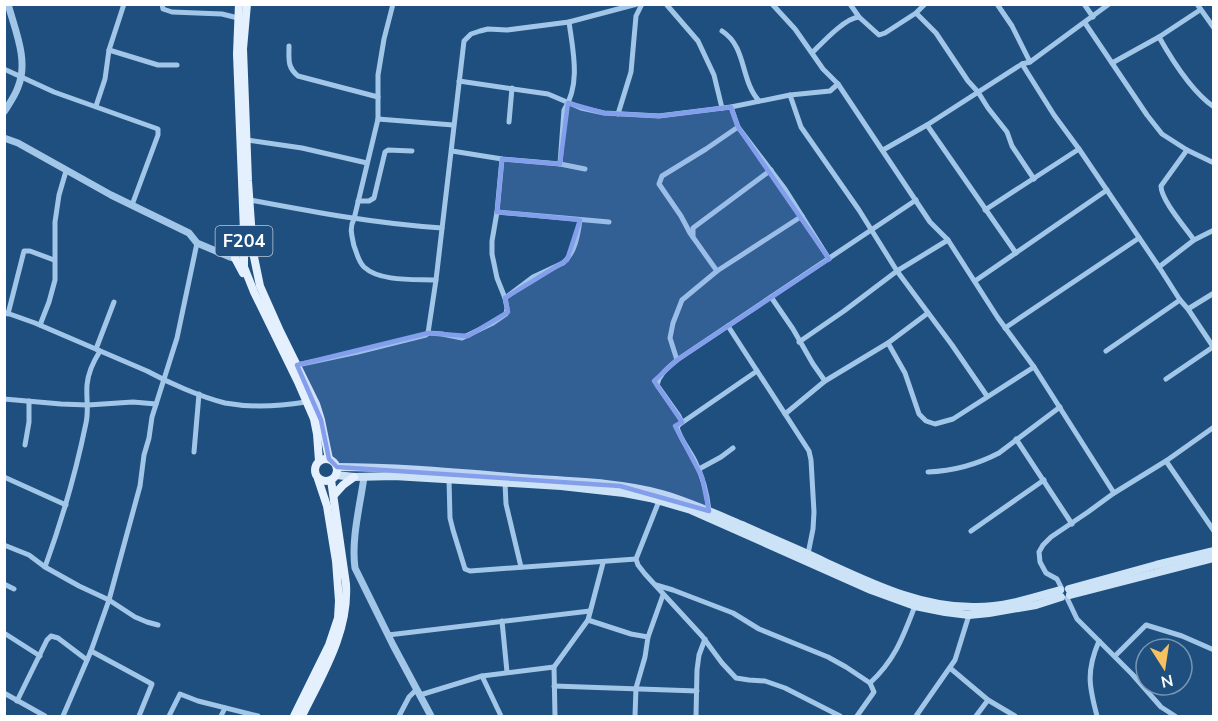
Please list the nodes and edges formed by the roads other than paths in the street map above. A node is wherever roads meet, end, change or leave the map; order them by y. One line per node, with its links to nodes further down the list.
1 (8, 4): 33 (street)
2 (124, 4): 26 (street)
3 (162, 4): 19 (street)
4 (239, 4): 19 (main road, F204)
5 (247, 4): 54 (main road, F204)
6 (393, 4): 39 (street)
7 (637, 4): 20 (street)
8 (642, 4): 47 (street)
9 (666, 4): 45 (street)
10 (772, 4): 27 (street)
11 (850, 4): 17 (street)
12 (998, 4): 28 (street)
13 (1084, 4): 18 (street)
14 (1109, 4): 18 (street)
15 (1198, 7): 22 (street); 24 (street)
16 (919, 8): 17 (street); 37 (street)
17 (859, 17): 27 (street)
18 (1093, 17): 21 (street)
19 (238, 18): 90 (main road, F204)
20 (569, 22): 34 (street); 41 (street)
21 (1085, 23): 28 (street); 29 (street)
22 (1214, 28)
23 (722, 31): 40 (street)
24 (1159, 37): 29 (street); 44 (street)
25 (289, 46): 39 (street)
26 (109, 50): 31 (street); 42 (street)
27 (813, 52): 35 (street)
28 (1030, 62): 30 (street)
29 (1112, 63): 57 (street)
30 (1022, 64): 37 (street); 55 (street)
31 (177, 65)
32 (4, 69): 33 (street)
33 (22, 76): 42 (street); 46 (street)
34 (459, 81): 36 (street); 50 (street)
35 (838, 84): 38 (street); 56 (street)
36 (512, 88): 41 (street); 49 (street)
37 (978, 92): 51 (street); 69 (street)
38 (790, 95): 40 (street); 82 (street)
39 (378, 98): 48 (street)
40 (759, 101): 43 (street)
41 (568, 103): 47 (street); 63 (street)
42 (96, 106): 74 (street)
43 (731, 107): 45 (street); 52 (street)
44 (1214, 107)
45 (722, 108): 47 (street)
46 (4, 112)
47 (618, 114)
48 (378, 119): 50 (street); 61 (street)
49 (509, 122)
50 (453, 125): 59 (street)
51 (927, 125): 56 (street); 75 (street)
52 (738, 127): 65 (street); 84 (street)
53 (4, 138): 66 (street)
54 (248, 140): 61 (street); 71 (main road, F204)
55 (1079, 149): 69 (street); 70 (street)
56 (883, 150): 72 (street)
57 (1187, 150): 62 (street); 87 (street)
58 (412, 151): 68 (street)
59 (452, 152): 60 (street); 81 (street)
60 (502, 159): 63 (street); 76 (street)
61 (367, 163): 67 (street)
62 (1214, 163)
63 (560, 164): 64 (street)
64 (585, 169)
65 (771, 170): 77 (street); 84 (street)
66 (66, 171): 74 (street); 93 (street)
67 (365, 171): 68 (street); 73 (street)
68 (379, 173): 73 (street)
69 (1034, 179): 75 (street)
70 (1107, 190): 85 (street); 89 (street)
71 (250, 200): 78 (street); 91 (main road, F204)
72 (916, 200): 82 (street); 86 (street)
73 (358, 201): 78 (street)
74 (132, 205): 88 (street)
75 (985, 210): 89 (street)
76 (497, 212): 79 (street); 101 (street)
77 (802, 216): 92 (street); 95 (street)
78 (354, 219): 81 (street); 97 (street)
79 (580, 220): 80 (street); 101 (street)
80 (609, 222)
81 (442, 228): 97 (street)
82 (870, 230): 92 (street); 96 (street)
83 (1214, 230): 87 (street)
84 (693, 237): 95 (street)
85 (1139, 238): 94 (street); 109 (street)
86 (948, 240): 96 (street); 98 (street)
87 (1194, 240): 94 (street)
88 (197, 243): 90 (street); 123 (street)
89 (1016, 253): 98 (street)
90 (238, 257): 91 (street); 125 (main road, F204)
91 (254, 259): 119 (main road, F204)
92 (829, 259): 100 (street)
93 (54, 260): 105 (street); 107 (street)
94 (1159, 267): 102 (street)
95 (717, 271): 118 (street)
96 (897, 271): 106 (street); 113 (street)
97 (436, 280): 110 (street)
98 (975, 281): 109 (street)
99 (1214, 293): 104 (street)
100 (771, 297): 108 (street); 113 (street)
101 (505, 298): 110 (street)
102 (1180, 300): 104 (street); 117 (street)
103 (114, 302): 116 (street)
104 (1188, 309): 112 (street)
105 (6, 313): 107 (street)
106 (928, 313): 114 (street); 127 (street)
107 (40, 325): 116 (street)
108 (728, 326): 118 (street); 121 (street)
109 (1005, 328): 120 (street)
110 (428, 333): 119 (street)
111 (1214, 333): 112 (street)
112 (1206, 337): 115 (street)
113 (799, 342): 124 (street)
114 (888, 343): 124 (street); 127 (street)
115 (1213, 348): 122 (street)
116 (98, 350): 123 (street); 132 (street)
117 (1106, 351)
118 (677, 360): 135 (street)
119 (297, 365): 125 (main road, F204)
120 (1034, 367): 127 (street); 133 (street)
121 (757, 371): 134 (street); 135 (street)
122 (1166, 379)
123 (163, 380): 126 (street); 131 (street)
124 (825, 381): 134 (street)
125 (305, 390): 130 (main road, F204); 142 (main road, F204)
126 (199, 394): 130 (street); 141 (street)
127 (987, 396)
128 (4, 399): 129 (street)
129 (29, 401): 132 (street); 139 (street)
130 (306, 402): 144 (main road, F204)
131 (156, 404): 132 (street); 176 (street)
132 (88, 405): 158 (street)
133 (1060, 407): 138 (street); 155 (street)
134 (785, 414): 165 (street)
135 (682, 423): 145 (street)
136 (1211, 428): 137 (street); 143 (street)
137 (1214, 437)
138 (1016, 439): 146 (street); 153 (street)
139 (25, 445)
140 (733, 448): 145 (street)
141 (194, 452)
142 (329, 459): 144 (main road); 147 (main road)
143 (1166, 460): 155 (street); 162 (street)
144 (319, 461): 151 (main road, F204)
145 (699, 468): 159 (street)
146 (928, 472)
147 (335, 474): 149 (main road); 151 (main road); 156 (main road); 159 (main road)
148 (4, 477): 158 (street)
149 (354, 477): 150 (main road); 156 (main road)
150 (364, 477): 152 (main road); 184 (street)
151 (318, 479): 213 (main road, F204)
152 (449, 479): 154 (main road); 170 (street)
153 (1044, 480): 160 (street); 161 (street)
154 (505, 483): 157 (main road); 170 (street)
155 (1114, 493): 160 (street)
156 (334, 495): 214 (main road)
157 (659, 501): 167 (street); 177 (main road)
158 (66, 505): 169 (street)
159 (709, 511): 165 (main road)
160 (1072, 524): 174 (street)
161 (971, 531)
162 (1214, 531)
163 (6, 548): 169 (street)
164 (1214, 551): 174 (main road)
165 (808, 554): 174 (main road)
166 (1214, 558): 174 (main road)
167 (636, 559): 168 (street); 172 (street)
168 (603, 562): 170 (street); 178 (street)
169 (45, 567): 176 (street)
170 (521, 567)
171 (4, 584): 173 (street)
172 (655, 585): 175 (street); 197 (street)
173 (14, 590)
174 (1065, 593): 179 (main road); 187 (street)
175 (663, 595): 185 (street); 186 (street)
176 (109, 600): 182 (street); 189 (street)
177 (915, 606): 179 (main road); 197 (street)
178 (590, 611): 180 (street); 181 (street)
179 (969, 615): 194 (street)
180 (588, 620): 185 (street); 193 (street)
181 (502, 621): 184 (street); 195 (street)
182 (158, 625)
183 (4, 633): 190 (street)
184 (388, 635): 201 (street)
185 (648, 637): 199 (street)
186 (705, 639): 200 (street); 221 (street)
187 (1099, 641): 191 (street); 226 (street)
188 (1213, 650): 191 (street)
189 (91, 651): 192 (street); 209 (street)
190 (40, 656): 192 (street); 203 (street)
191 (1115, 656): 206 (street)
192 (87, 660): 208 (street)
193 (554, 667): 195 (street); 198 (street)
194 (950, 668): 204 (street); 223 (street)
195 (507, 672): 196 (street)
196 (482, 676): 201 (street); 217 (street)
197 (870, 683): 222 (street)
198 (554, 686): 199 (street); 218 (street)
199 (636, 688): 200 (street); 219 (street)
200 (697, 691): 220 (street)
201 (418, 692): 215 (street); 216 (street)
202 (4, 693): 203 (street)
203 (17, 700): 207 (street)
204 (988, 700): 224 (street); 225 (street)
205 (225, 708): 210 (street); 211 (street); 212 (street)
206 (1172, 716)
207 (45, 717)
208 (63, 717)
209 (139, 717)
210 (169, 717)
211 (221, 717)
212 (258, 717)
213 (294, 717)
214 (302, 717)
215 (399, 717)
216 (430, 717)
217 (501, 717)
218 (555, 717)
219 (635, 717)
220 (696, 717)
221 (840, 717)
222 (857, 717)
223 (916, 717)
224 (976, 717)
225 (1015, 717)
226 (1097, 717)

